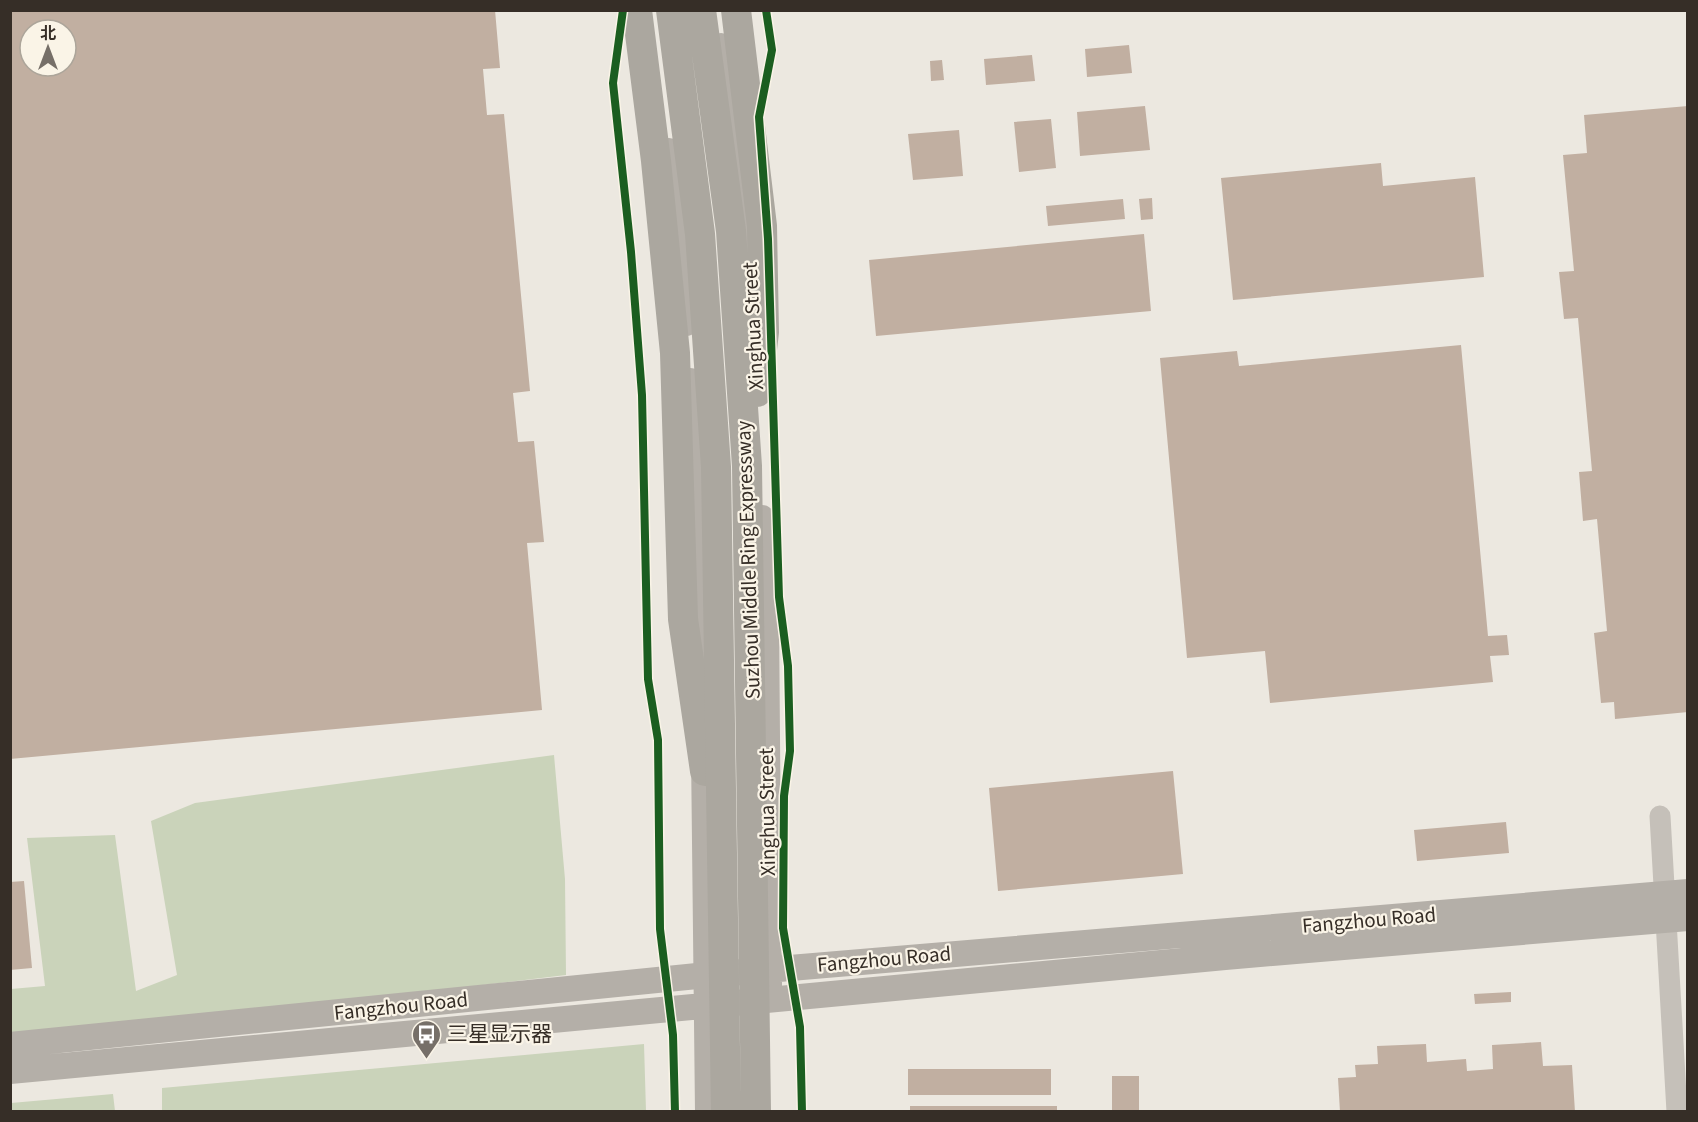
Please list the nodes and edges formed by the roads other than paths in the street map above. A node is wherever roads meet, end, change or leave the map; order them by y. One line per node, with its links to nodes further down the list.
1 (638, 10): 8 (highway)
2 (651, 10): 8 (main road)
3 (671, 10): 19 (highway, Suzhou Middle Ring Expressway, bridge)
4 (701, 10): 7 (highway, Suzhou Middle Ring Expressway, bridge)
5 (715, 10): 12 (main road, Xinghua Street)
6 (736, 10): 7 (highway, bridge)
7 (747, 466): 20 (highway, Suzhou Middle Ring Expressway, bridge)
8 (705, 771): 13 (main road)
9 (1660, 816): 10 (street)
10 (1676, 893): 11 (street); 12 (main road, Fangzhou Road)
11 (1677, 919): 14 (main road, Fangzhou Road); 22 (street)
12 (769, 969): 13 (main road, Fangzhou Road); 14 (main road, Xinghua Street)
13 (707, 975): 15 (main road); 16 (main road, Fangzhou Road)
14 (770, 1001): 15 (main road, Fangzhou Road); 21 (main road, Xinghua Street)
15 (707, 1007): 17 (main road, Fangzhou Road); 18 (main road)
16 (10, 1045)
17 (10, 1071)
18 (708, 1112)
19 (726, 1112)
20 (756, 1112)
21 (771, 1112)
22 (1677, 1112)

